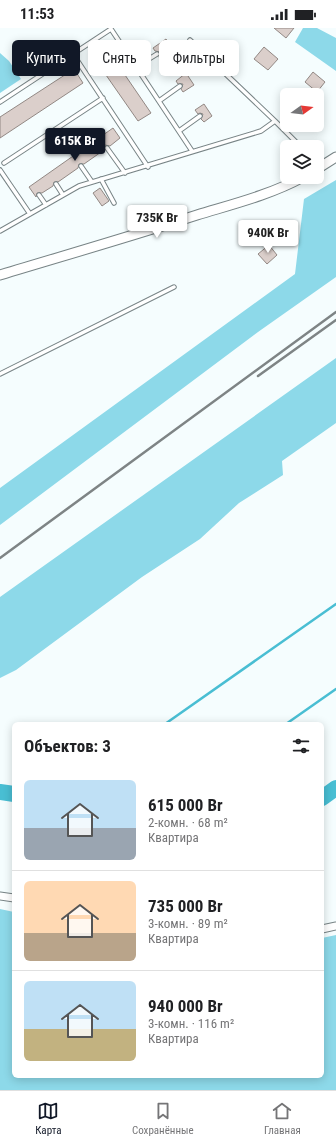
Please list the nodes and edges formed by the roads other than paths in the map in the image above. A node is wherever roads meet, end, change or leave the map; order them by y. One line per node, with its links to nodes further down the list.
1 (94, 40): 2 (lane)
2 (118, 40)
3 (157, 54): 4 (lane)
4 (151, 58)
5 (80, 64): 10 (lane)
6 (40, 76): 12 (lane)
7 (142, 76): 11 (lane)
8 (228, 76): 14 (lane)
9 (180, 86): 11 (lane)
10 (103, 98): 20 (lane); 23 (lane)
11 (159, 101): 15 (lane)
12 (0, 102)
13 (200, 116): 15 (lane)
14 (275, 120): 16 (lane); 18 (lane)
15 (179, 131): 18 (lane)
16 (294, 140)
17 (107, 148): 25 (lane)
18 (192, 152): 23 (lane)
19 (336, 157): 21 (street)
20 (4, 163)
21 (324, 164)
22 (81, 166): 27 (lane)
23 (148, 167): 25 (lane)
24 (0, 170): 34 (lane)
25 (125, 173): 26 (lane)
26 (101, 179): 27 (lane); 32 (lane)
27 (92, 182): 31 (lane)
28 (56, 184): 31 (lane)
29 (290, 184): 36 (street)
30 (39, 195): 33 (lane)
31 (63, 195): 33 (lane)
32 (114, 203)
33 (46, 205): 34 (lane)
34 (30, 214): 35 (lane)
35 (0, 232)
36 (0, 274)
37 (174, 287): 38 (lane)
38 (0, 374)
39 (0, 896): 40 (street)
40 (12, 898)
41 (336, 926): 42 (street)
42 (324, 929)

